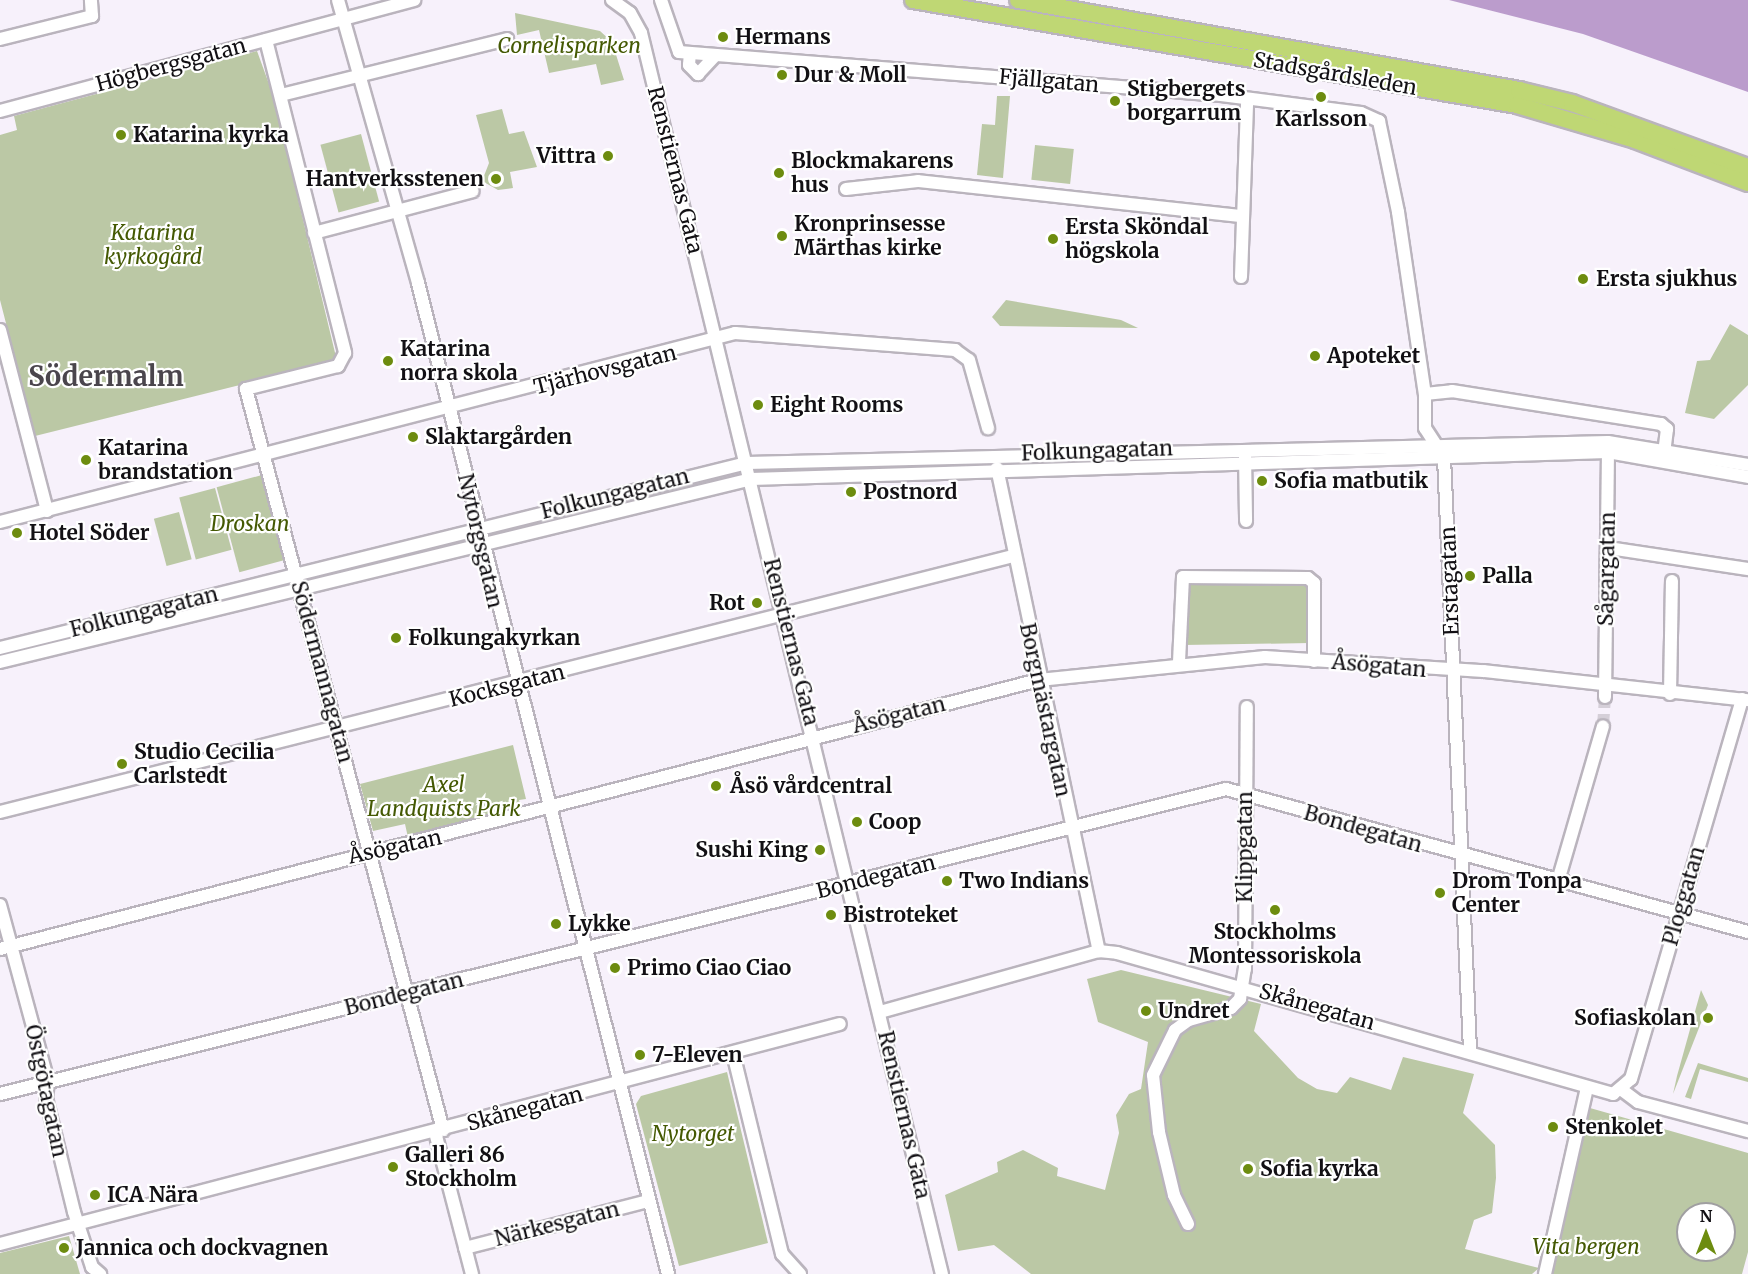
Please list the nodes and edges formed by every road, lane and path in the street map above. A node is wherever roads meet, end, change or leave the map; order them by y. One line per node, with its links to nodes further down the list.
1 (91, 0): 2 (street); 10 (street)
2 (96, 0)
3 (338, 0): 9 (street, Nytorgsgatan)
4 (414, 0): 9 (street, Högbergsgatan)
5 (661, 0): 13 (street)
6 (913, 0): 20 (main road, Stadsgårdsleden)
7 (1018, 0): 19 (main road, Stadsgårdsleden)
8 (615, 1): 28 (street, Renstiernas Gata)
9 (343, 17): 11 (street, Högbergsgatan); 15 (street, Nytorgsgatan)
10 (0, 39)
11 (266, 39): 16 (street); 18 (street, Högbergsgatan)
12 (507, 39): 15 (street)
13 (690, 53): 14 (street, Fjällgatan); 14 (street)
14 (716, 55): 17 (street, Fjällgatan)
15 (362, 75): 16 (street); 23 (street, Nytorgsgatan)
16 (280, 95): 25 (street)
17 (1248, 101): 24 (street); 29 (street, Fjällgatan)
18 (0, 111)
19 (1748, 167)
20 (1748, 183)
21 (846, 189): 24 (street)
22 (473, 191): 23 (street)
23 (398, 214): 25 (street); 30 (street, Nytorgsgatan)
24 (1241, 216): 26 (street)
25 (314, 233): 36 (street, Södermannagatan)
26 (1241, 277)
27 (0, 330): 43 (street)
28 (718, 342): 30 (street, Tjärhovsgatan); 31 (street, Tjärhovsgatan); 38 (street, Renstiernas Gata)
29 (1425, 394): 32 (street); 34 (street)
30 (448, 409): 36 (street, Tjärhovsgatan); 46 (street, Nytorgsgatan)
31 (988, 428)
32 (1435, 444): 33 (street, Folkungagatan); 35 (street, Folkungagatan); 37 (street)
33 (1608, 447): 34 (street, Folkungagatan); 37 (street, Folkungagatan); 48 (street, Sågargatan)
34 (1664, 453): 39 (street, Folkungagatan); 41 (street, Folkungagatan)
35 (1245, 454): 37 (street, Folkungagatan); 38 (street, Folkungagatan); 40 (street, Folkungagatan); 44 (street)
36 (264, 456): 43 (street, Tjärhovsgatan); 51 (street, Södermannagatan)
37 (1444, 457): 58 (street, Erstagatan)
38 (747, 463): 42 (street, Renstiernas Gata); 46 (street, Folkungagatan)
39 (1748, 465)
40 (996, 468): 42 (street, Folkungagatan); 49 (street, Borgmästargatan)
41 (1748, 477)
42 (751, 478): 47 (street, Folkungagatan); 53 (street, Renstiernas Gata)
43 (47, 512): 45 (street, Tjärhovsgatan)
44 (1246, 521)
45 (0, 522)
46 (478, 530): 47 (street, Nytorgsgatan); 51 (street, Folkungagatan)
47 (481, 544): 51 (street, Folkungagatan); 60 (street, Nytorgsgatan)
48 (1609, 548): 50 (street); 61 (street, Sågargatan)
49 (1013, 556): 53 (street, Kocksgatan); 59 (street, Borgmästargatan)
50 (1748, 569)
51 (298, 581): 54 (street, Folkungagatan); 56 (street, Folkungagatan); 66 (street, Södermannagatan)
52 (1672, 581): 62 (street)
53 (784, 614): 60 (street, Kocksgatan); 67 (street, Renstiernas Gata)
54 (0, 648)
55 (1314, 661): 57 (street, Åsögatan); 57 (street); 58 (street, Åsögatan)
56 (0, 662)
57 (1179, 662): 59 (street, Åsögatan)
58 (1453, 672): 61 (street, Åsögatan); 73 (street, Erstagatan)
59 (1039, 680): 67 (street, Åsögatan); 71 (street, Borgmästargatan)
60 (515, 684): 66 (street, Kocksgatan); 69 (street, Nytorgsgatan)
61 (1605, 693): 62 (street, Åsögatan)
62 (1670, 694): 63 (street, Åsögatan)
63 (1745, 700): 77 (street, Ploggatan)
64 (1247, 707): 68 (street, Klippgatan)
65 (1603, 726): 74 (street)
66 (337, 728): 70 (street, Kocksgatan); 72 (street, Södermannagatan)
67 (814, 736): 69 (street, Åsögatan); 75 (street, Renstiernas Gata)
68 (1245, 794): 71 (street, Bondegatan); 73 (street, Bondegatan); 82 (street, Klippgatan)
69 (550, 810): 72 (street, Åsögatan); 80 (street, Nytorgsgatan)
70 (0, 812)
71 (1071, 828): 75 (street, Bondegatan); 81 (street, Borgmästargatan)
72 (372, 855): 79 (street, Åsögatan); 83 (street, Södermannagatan)
73 (1460, 855): 74 (street, Bondegatan); 86 (street, Erstagatan)
74 (1558, 881): 77 (street, Bondegatan)
75 (848, 884): 80 (street, Bondegatan); 84 (street, Renstiernas Gata)
76 (0, 905): 79 (street, Östgötagatan)
77 (1679, 913): 78 (street, Bondegatan); 91 (street, Ploggatan)
78 (1748, 932)
79 (6, 947): 88 (street, Östgötagatan)
80 (585, 949): 83 (street, Bondegatan); 89 (street, Nytorgsgatan)
81 (1099, 951): 82 (street, Skånegatan); 84 (street, Skånegatan)
82 (1242, 986): 86 (street, Skånegatan); 96 (street)
83 (408, 993): 88 (street, Bondegatan); 93 (street, Södermannagatan)
84 (880, 1012): 104 (street, Renstiernas Gata)
85 (840, 1024): 87 (street, Skånegatan)
86 (1470, 1050): 90 (street, Skånegatan)
87 (733, 1053): 89 (street, Skånegatan); 103 (street)
88 (48, 1082): 92 (street, Bondegatan); 97 (street, Östgötagatan)
89 (621, 1084): 93 (street, Skånegatan); 95 (street)
90 (1587, 1088): 91 (street, Skånegatan); 105 (street)
91 (1622, 1090): 94 (street, Skånegatan)
92 (0, 1094)
93 (439, 1131): 97 (street, Skånegatan); 99 (street, Södermannagatan)
94 (1748, 1131)
95 (648, 1201): 99 (street, Närkesgatan); 102 (street)
96 (1188, 1224)
97 (82, 1227): 98 (street, Skånegatan); 100 (street, Östgötagatan)
98 (0, 1244)
99 (465, 1248): 101 (street, Södermannagatan)
100 (98, 1274)
101 (472, 1274)
102 (668, 1274)
103 (800, 1274)
104 (942, 1274)
105 (1545, 1274)

